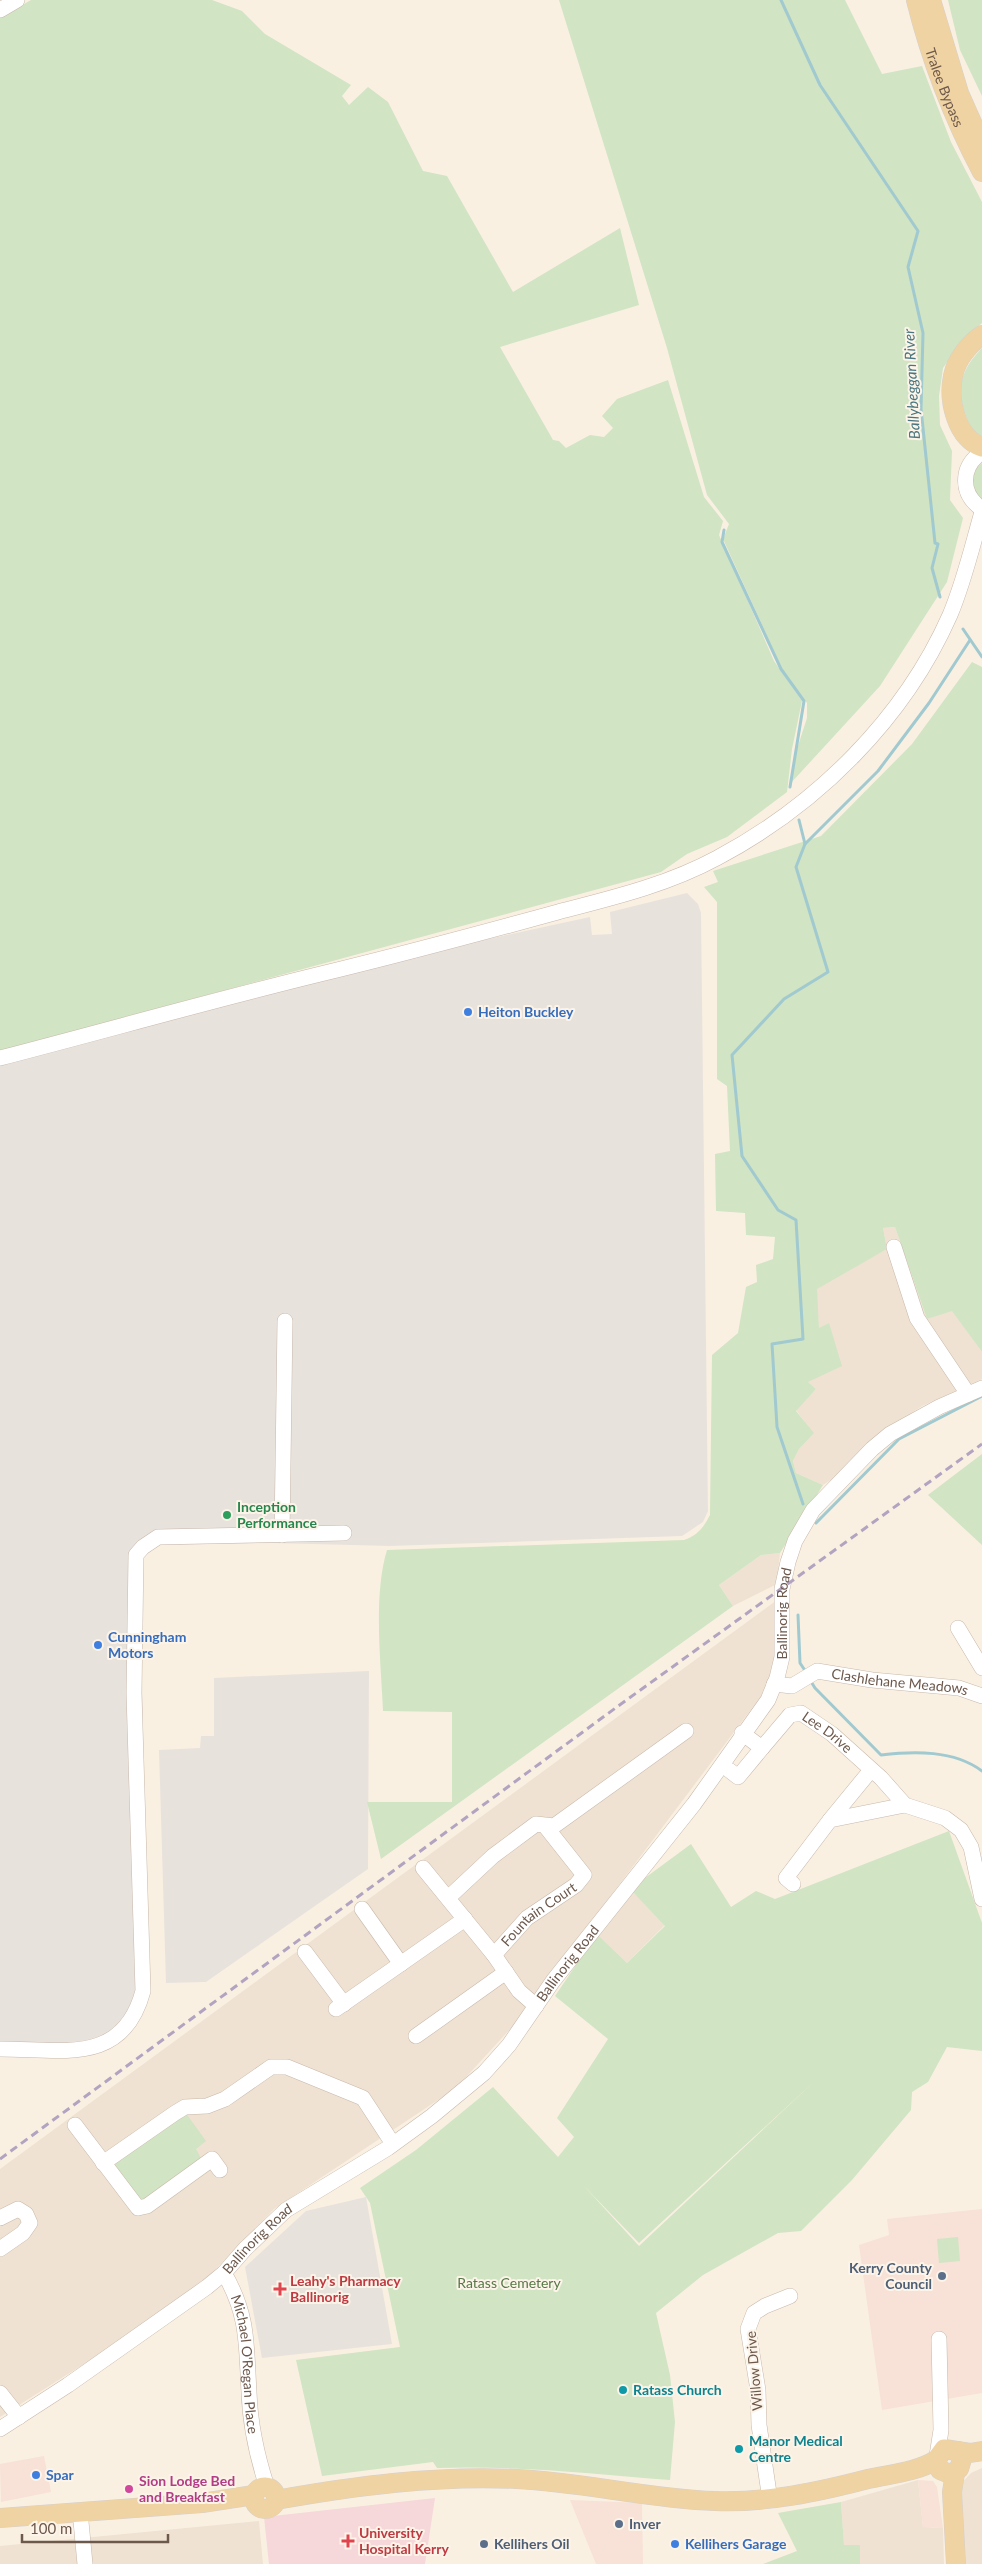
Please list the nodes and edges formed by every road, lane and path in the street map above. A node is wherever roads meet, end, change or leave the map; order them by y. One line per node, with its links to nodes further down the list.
1 (17, 0): 4 (street)
2 (916, 0): 6 (main road, Tralee Bypass)
3 (931, 0): 5 (main road, Tralee Bypass)
4 (0, 10)
5 (982, 145)
6 (982, 172)
7 (982, 335): 8 (main road)
8 (982, 446)
9 (982, 452): 10 (street)
10 (982, 510): 11 (street)
11 (0, 1058)
12 (894, 1247): 15 (street)
13 (285, 1321): 17 (street)
14 (982, 1388): 15 (street, Ballinorig Road)
15 (968, 1394): 20 (street, Ballinorig Road)
16 (344, 1533): 17 (street)
17 (282, 1535): 42 (street)
18 (958, 1628): 19 (street)
19 (982, 1668)
20 (774, 1684): 21 (street, Clashlehane Meadows); 23 (street, Ballinorig Road)
21 (982, 1696)
22 (686, 1731): 29 (street)
23 (742, 1733): 24 (street); 40 (street, Ballinorig Road)
24 (762, 1748): 25 (street, Lee Drive); 26 (street, Lee Drive)
25 (729, 1770)
26 (871, 1770): 27 (street, Lee Drive); 28 (street)
27 (905, 1805): 28 (street); 33 (street)
28 (830, 1820): 31 (street)
29 (546, 1827): 32 (street); 37 (street, Fountain Court)
30 (423, 1868): 32 (street, Fountain Court)
31 (793, 1884)
32 (448, 1898): 35 (street, Fountain Court)
33 (982, 1899)
34 (362, 1909): 38 (street)
35 (465, 1919): 37 (street, Fountain Court); 38 (street)
36 (305, 1952): 38 (street)
37 (494, 1955): 39 (street, Fountain Court)
38 (401, 1964)
39 (506, 1972): 40 (street, Fountain Court); 41 (street)
40 (536, 2006): 44 (street, Ballinorig Road)
41 (416, 2036)
42 (0, 2049)
43 (75, 2125): 45 (street)
44 (394, 2144): 45 (street); 49 (street, Ballinorig Road)
45 (103, 2163): 46 (street)
46 (220, 2170)
47 (0, 2218): 48 (street)
48 (0, 2249)
49 (224, 2273): 53 (street, Ballinorig Road); 57 (street, Michael O'Regan Place)
50 (790, 2296): 58 (street, Willow Drive)
51 (939, 2338): 56 (street)
52 (0, 2393): 53 (street)
53 (19, 2417): 54 (street, Ballinorig Road)
54 (0, 2429)
55 (982, 2451): 56 (main road)
56 (949, 2462): 58 (main road); 62 (main road)
57 (269, 2498): 58 (main road); 59 (main road)
58 (770, 2500)
59 (80, 2511): 60 (main road); 61 (street)
60 (0, 2518)
61 (86, 2564)
62 (956, 2564)

